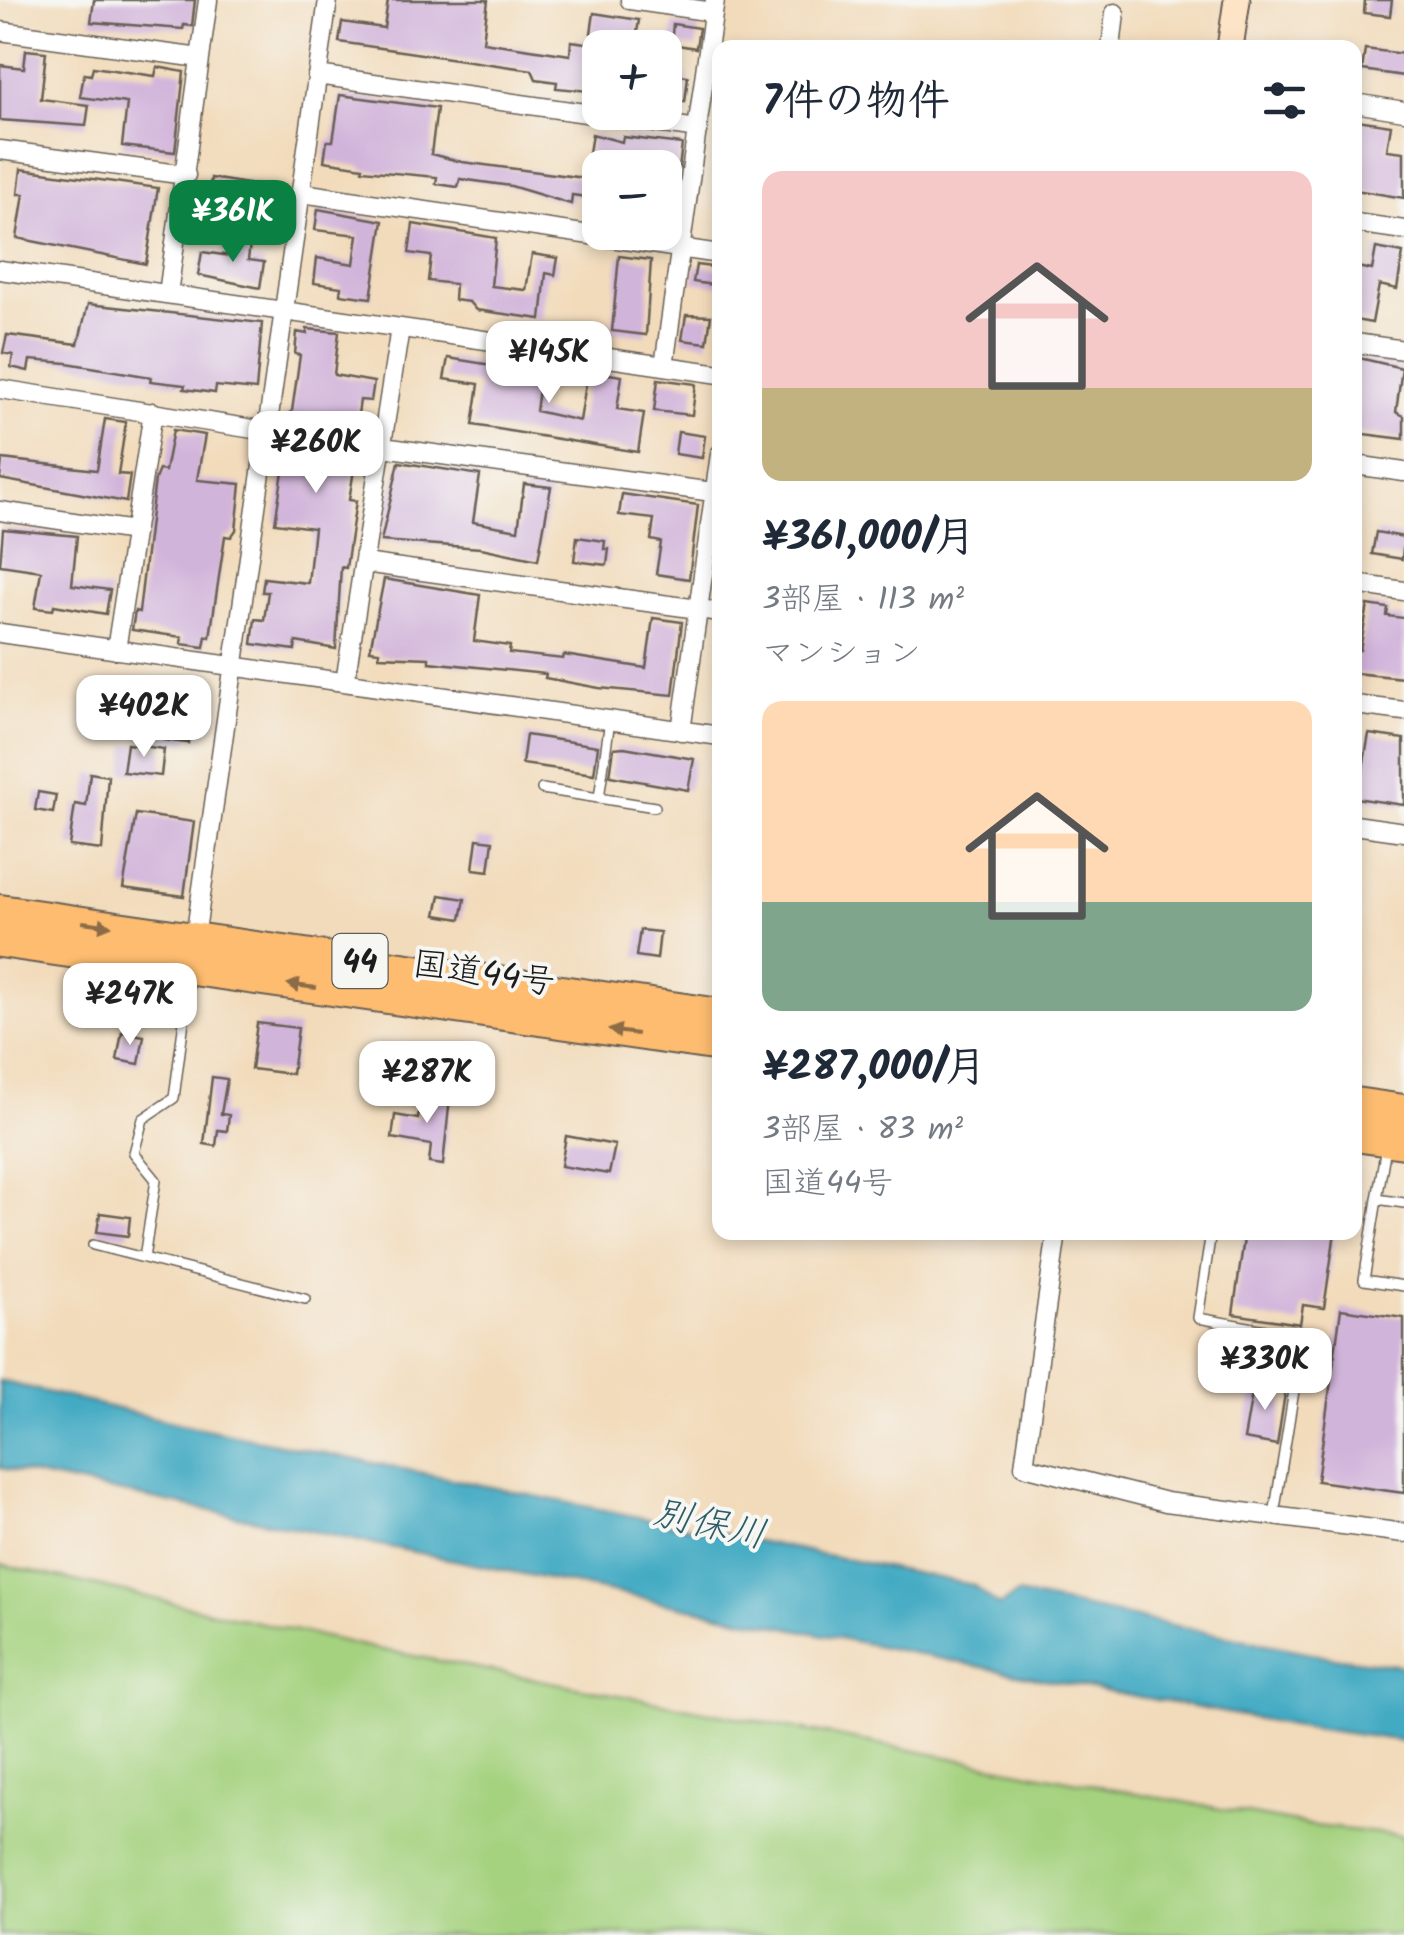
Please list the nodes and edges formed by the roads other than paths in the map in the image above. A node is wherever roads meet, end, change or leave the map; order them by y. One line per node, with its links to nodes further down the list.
1 (208, 0): 10 (street)
2 (328, 0): 11 (street)
3 (630, 0): 5 (street)
4 (1237, 0): 9 (street)
5 (714, 6): 14 (street)
6 (1115, 13): 8 (street)
7 (0, 31): 10 (street)
8 (1111, 40)
9 (1231, 40)
10 (200, 58): 16 (street)
11 (317, 75): 14 (street); 17 (street)
12 (1362, 104): 13 (street)
13 (1404, 111)
14 (698, 129): 19 (street)
15 (0, 150): 16 (street)
16 (186, 175): 26 (street)
17 (302, 193): 21 (street); 27 (street)
18 (1362, 224): 20 (street)
19 (682, 229)
20 (1404, 230)
21 (582, 234)
22 (682, 248): 24 (street)
23 (679, 250): 31 (street)
24 (712, 253)
25 (0, 270): 26 (street)
26 (168, 294): 27 (street)
27 (284, 310): 28 (street); 35 (street)
28 (400, 328): 31 (street); 36 (street)
29 (1362, 344): 30 (street)
30 (1404, 350)
31 (664, 366): 32 (street)
32 (712, 373)
33 (0, 389): 34 (street)
34 (153, 412): 35 (street); 42 (street)
35 (266, 430): 50 (street)
36 (383, 447): 39 (street); 43 (street)
37 (1362, 466): 38 (street)
38 (1404, 472)
39 (712, 492)
40 (0, 511): 42 (street)
41 (712, 525): 46 (street)
42 (134, 531): 49 (street)
43 (364, 563): 46 (street); 51 (street)
44 (1362, 585): 45 (street)
45 (1404, 591)
46 (699, 608): 47 (street); 55 (street)
47 (712, 610)
48 (0, 633): 49 (street)
49 (116, 650): 50 (street)
50 (233, 666): 51 (street); 63 (street)
51 (345, 682): 54 (street)
52 (1362, 706): 53 (street)
53 (1404, 712)
54 (610, 720): 55 (street); 58 (lane)
55 (681, 731): 56 (street)
56 (712, 735)
57 (542, 789): 58 (lane)
58 (599, 798): 59 (lane)
59 (655, 807)
60 (1362, 826): 61 (street)
61 (1404, 832)
62 (0, 911): 63 (highway, 国道44号 / 44, one-way to 63)
63 (194, 936): 65 (street); 66 (highway, 国道44号 / 44)
64 (0, 941): 65 (highway, 国道44号 / 44)
65 (191, 970): 67 (highway, 国道44号 / 44, one-way to 65); 76 (lane)
66 (712, 1014)
67 (712, 1044)
68 (1362, 1108): 69 (highway)
69 (1399, 1130): 70 (highway); 71 (lane)
70 (1362, 1133)
71 (1377, 1199): 72 (lane); 77 (lane)
72 (1404, 1203)
73 (1056, 1240): 81 (street)
74 (1210, 1240): 80 (lane)
75 (92, 1245): 76 (lane)
76 (144, 1258): 78 (lane)
77 (1404, 1286)
78 (305, 1299)
79 (1301, 1347): 81 (lane)
80 (1260, 1369)
81 (1274, 1518): 82 (street)
82 (1404, 1534)

